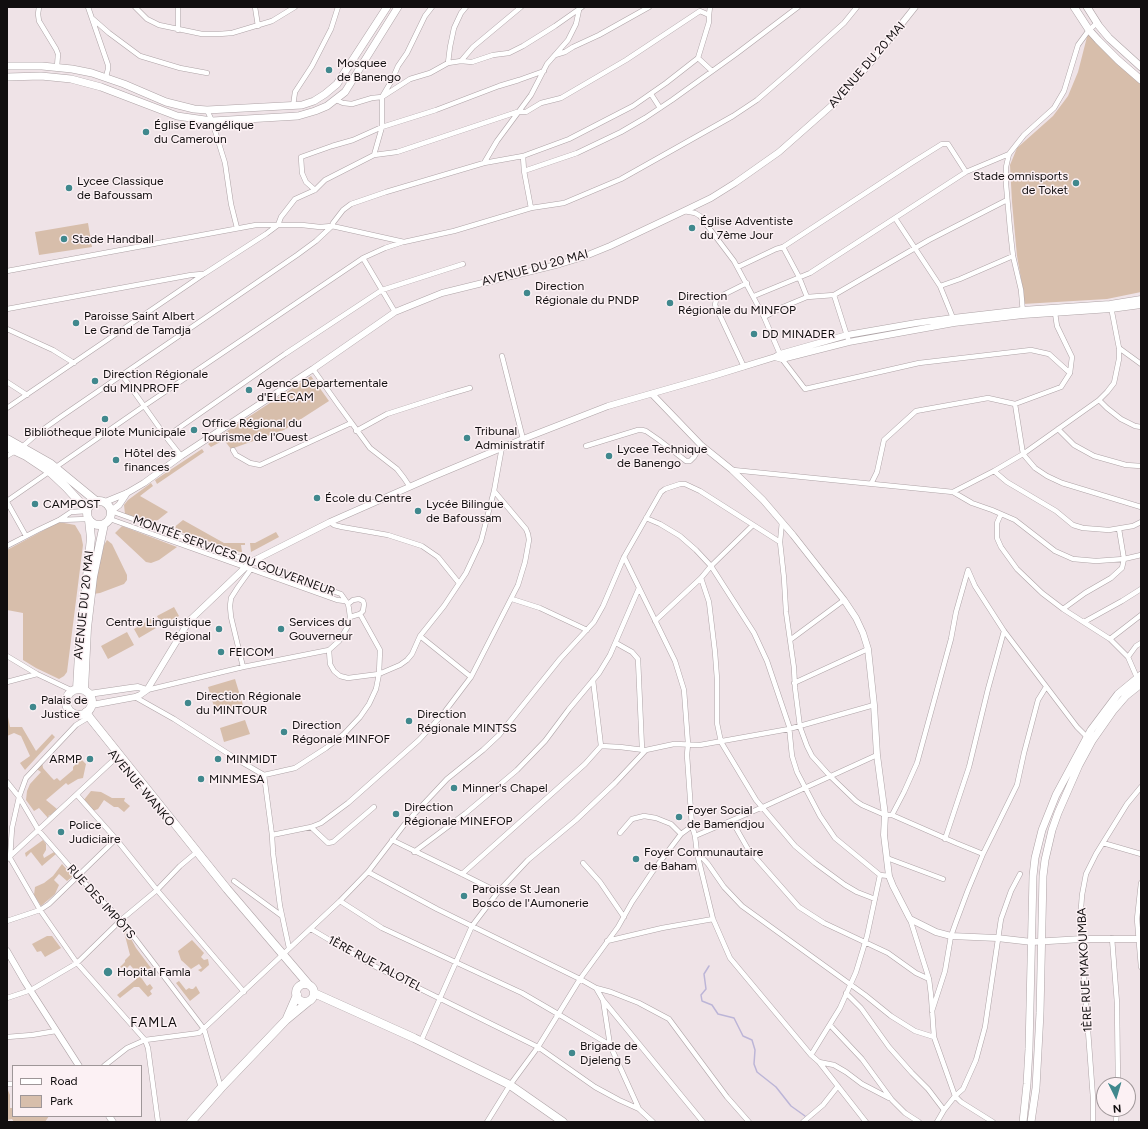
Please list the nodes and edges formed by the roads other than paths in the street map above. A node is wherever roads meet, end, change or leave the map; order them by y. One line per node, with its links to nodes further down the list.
1 (39, 7): 33 (street)
2 (88, 7): 23 (street)
3 (135, 7): 20 (street)
4 (178, 7): 26 (street)
5 (256, 7): 25 (street)
6 (295, 7): 25 (street)
7 (338, 7): 44 (street)
8 (387, 7): 44 (main road)
9 (398, 7): 43 (main road)
10 (432, 7): 42 (street)
11 (466, 7): 31 (street)
12 (521, 7): 30 (street)
13 (649, 7): 28 (street)
14 (710, 7): 22 (street)
15 (798, 7): 36 (street)
16 (857, 7): 58 (street)
17 (915, 7): 59 (street, AVENUE DU 20 MAI)
18 (1074, 7): 27 (main road)
19 (1087, 7): 24 (main road)
20 (138, 9): 26 (street)
21 (580, 9): 28 (street); 30 (street)
22 (709, 15): 29 (street); 47 (street)
23 (93, 19): 37 (street); 39 (street)
24 (1097, 23): 27 (street); 34 (main road)
25 (258, 26): 26 (street)
26 (178, 30)
27 (1089, 30): 40 (main road); 50 (street)
28 (553, 56): 35 (street)
29 (698, 58): 36 (street); 41 (street)
30 (461, 61): 31 (street)
31 (448, 63): 42 (street)
32 (7, 66): 33 (main road)
33 (57, 67): 39 (main road)
34 (1141, 67)
35 (544, 71): 47 (street); 49 (street)
36 (712, 72): 45 (street)
37 (207, 74)
38 (7, 77): 48 (main road)
39 (106, 77): 46 (main road)
40 (1141, 80)
41 (651, 94): 45 (street); 52 (street)
42 (382, 98): 43 (street); 49 (street)
43 (336, 100): 48 (main road)
44 (293, 106): 46 (main road)
45 (660, 108): 54 (street)
46 (207, 110): 48 (street)
47 (517, 112): 51 (street); 53 (street)
48 (212, 121): 63 (street)
49 (382, 127): 51 (street); 56 (street)
50 (1009, 154): 55 (street); 57 (street)
51 (374, 155): 56 (street)
52 (523, 156): 53 (street); 54 (street)
53 (484, 163): 62 (street)
54 (524, 171): 58 (street)
55 (966, 172): 60 (street); 65 (street)
56 (315, 190): 61 (street)
57 (1007, 200): 66 (street); 67 (street)
58 (531, 208): 64 (street)
59 (684, 211): 70 (street); 84 (street, AVENUE DU 20 MAI)
60 (895, 218): 66 (street); 73 (street)
61 (278, 225): 62 (street); 63 (street); 72 (street)
62 (332, 226): 64 (street); 101 (street)
63 (237, 228): 71 (street)
64 (404, 242): 68 (street)
65 (783, 247): 70 (street); 73 (street)
66 (915, 249): 75 (street); 77 (street)
67 (1013, 256): 75 (street); 85 (street)
68 (364, 258): 76 (street); 108 (street)
69 (463, 264): 76 (street)
70 (738, 267): 74 (street)
71 (7, 271)
72 (204, 274): 83 (street); 96 (street)
73 (799, 277): 78 (street); 79 (street)
74 (747, 283): 78 (street); 98 (street)
75 (940, 286): 88 (street)
76 (382, 290): 84 (street); 114 (street)
77 (834, 295): 79 (street); 92 (street)
78 (754, 296): 87 (street)
79 (807, 297): 87 (street)
80 (1141, 299): 82 (street)
81 (1141, 305): 82 (street)
82 (1111, 306): 85 (street); 86 (street); 93 (street)
83 (7, 308)
84 (395, 312): 99 (street, AVENUE DU 20 MAI)
85 (1023, 313): 86 (street); 88 (street); 91 (street)
86 (1055, 313): 100 (street)
87 (764, 316): 95 (street)
88 (953, 318): 89 (street)
89 (916, 323): 91 (street); 92 (street)
90 (7, 329): 96 (street)
91 (917, 330): 92 (street)
92 (848, 338): 95 (street)
93 (1119, 348): 97 (street); 106 (street)
94 (502, 356): 115 (street)
95 (779, 357): 98 (street); 100 (street)
96 (74, 363): 105 (street)
97 (1141, 364)
98 (744, 367): 104 (street)
99 (313, 369): 110 (street); 125 (street, AVENUE DU 20 MAI)
100 (1070, 373): 107 (street)
101 (122, 375): 108 (street); 121 (street)
102 (7, 382): 105 (street)
103 (470, 388): 113 (street)
104 (652, 394): 115 (street); 117 (street)
105 (27, 395): 109 (street)
106 (1099, 400): 111 (street); 112 (street)
107 (1015, 404): 123 (street); 130 (street)
108 (144, 406): 114 (street); 127 (street)
109 (7, 408)
110 (351, 423): 113 (street); 122 (street)
111 (1141, 427)
112 (1058, 429): 123 (street); 126 (street)
113 (356, 430): 131 (street)
114 (166, 437): 125 (street)
115 (523, 438): 120 (street)
116 (7, 439): 121 (highway)
117 (701, 445): 118 (street); 128 (street)
118 (586, 446)
119 (7, 447): 121 (highway)
120 (502, 447): 131 (street); 132 (street)
121 (19, 449): 124 (street); 127 (highway)
122 (233, 450)
123 (1023, 454): 129 (street); 138 (street)
124 (7, 456)
125 (181, 456): 134 (street, AVENUE DU 20 MAI)
126 (1141, 466)
127 (53, 470): 135 (highway); 136 (street); 140 (highway)
128 (732, 470): 130 (street); 145 (street)
129 (994, 471): 133 (street); 148 (street)
130 (871, 484): 133 (street)
131 (410, 487): 144 (street)
132 (494, 491): 159 (street); 162 (street)
133 (953, 492): 139 (street)
134 (127, 494): 137 (street, AVENUE DU 20 MAI); 141 (street, AVENUE DU 20 MAI)
135 (96, 501): 137 (highway); 140 (highway)
136 (7, 502): 149 (street)
137 (105, 502): 141 (highway)
138 (1141, 507)
139 (1001, 514): 154 (street); 165 (street)
140 (88, 515): 141 (highway); 143 (street); 143 (street); 193 (highway, AVENUE DU 20 MAI)
141 (109, 516): 155 (street, MONTÉE SERVICES DU GOUVERNEUR); 157 (street, MONTÉE SERVICES DU GOUVERNEUR); 193 (highway, AVENUE DU 20 MAI)
142 (646, 518): 147 (street); 153 (street); 156 (street)
143 (59, 520): 149 (street)
144 (330, 522): 155 (street); 159 (street)
145 (782, 522): 150 (street); 163 (street)
146 (1141, 522): 148 (street)
147 (753, 525): 150 (street); 156 (street)
148 (1119, 529): 154 (street)
149 (26, 536): 151 (street)
150 (780, 542): 175 (street)
151 (7, 546)
152 (1141, 555): 154 (street)
153 (624, 557): 160 (street); 171 (street)
154 (1124, 559): 165 (street)
155 (251, 562): 157 (street); 164 (street, MONTÉE SERVICES DU GOUVERNEUR)
156 (711, 566): 158 (street); 199 (street)
157 (248, 568): 164 (street, MONTÉE SERVICES DU GOUVERNEUR); 182 (street); 192 (street)
158 (701, 578): 169 (street); 201 (street)
159 (459, 583): 173 (street)
160 (639, 588): 169 (street); 176 (street)
161 (1141, 589): 170 (street)
162 (512, 599): 171 (street); 186 (street)
163 (844, 600): 175 (street); 178 (street)
164 (347, 602): 166 (street); 168 (street)
165 (1063, 608): 170 (street)
166 (360, 614): 168 (street); 184 (street)
167 (1141, 615): 174 (street)
168 (350, 617): 179 (street)
169 (655, 620): 202 (street)
170 (1084, 622): 174 (street)
171 (587, 630): 228 (street)
172 (1004, 631): 191 (street); 217 (street); 227 (street)
173 (420, 636): 184 (street); 186 (street)
174 (1110, 639): 181 (street)
175 (790, 640): 189 (street)
176 (616, 643): 187 (street); 204 (street)
177 (1141, 643): 181 (street)
178 (868, 649): 189 (street); 196 (street)
179 (328, 650): 182 (street); 184 (street)
180 (7, 656): 183 (street)
181 (1128, 657): 185 (street)
182 (243, 667): 192 (street)
183 (37, 674): 188 (street); 193 (street)
184 (379, 674): 207 (street)
185 (1139, 676): 190 (street); 200 (main road)
186 (471, 677): 220 (street)
187 (593, 680): 203 (street); 230 (street)
188 (7, 682)
189 (794, 683): 198 (street)
190 (1141, 685): 200 (main road)
191 (1046, 687): 200 (street); 233 (street)
192 (147, 690): 193 (street); 194 (street)
193 (81, 691): 195 (highway); 197 (highway)
194 (135, 697): 195 (street); 207 (street)
195 (92, 705): 197 (highway)
196 (874, 705): 198 (street); 205 (street)
197 (85, 715): 206 (highway, AVENUE WANKO); 213 (street)
198 (800, 727): 199 (street); 208 (street)
199 (789, 729): 201 (street); 211 (street)
200 (1089, 739): 265 (main road); 268 (main road)
201 (720, 742): 202 (street); 215 (street)
202 (688, 744): 204 (street); 219 (street)
203 (601, 746): 204 (street); 239 (street)
204 (644, 750): 248 (street)
205 (877, 755): 208 (street); 216 (street)
206 (117, 756): 212 (street); 232 (highway, AVENUE WANKO)
207 (264, 775): 224 (street)
208 (830, 776): 211 (street); 216 (street)
209 (7, 782): 213 (street, RUE DES IMPÔTS)
210 (1141, 787): 229 (street, 1ÈRE RUE MAKOUMBA)
211 (805, 788): 215 (street); 241 (street)
212 (77, 795): 221 (street); 226 (street)
213 (19, 797): 221 (street, RUE DES IMPÔTS); 235 (street)
214 (374, 807): 220 (street)
215 (763, 807): 218 (street); 249 (street)
216 (885, 815): 217 (street); 236 (street)
217 (892, 815): 227 (street)
218 (732, 821): 225 (street); 267 (street)
219 (692, 826): 223 (street); 225 (street)
220 (311, 827): 224 (street)
221 (39, 831): 235 (street); 242 (street, RUE DES IMPÔTS)
222 (620, 833): 223 (street)
223 (681, 834): 253 (street)
224 (272, 835): 252 (street)
225 (695, 836): 231 (street)
226 (116, 839): 242 (street); 247 (street)
227 (944, 839): 233 (street)
228 (392, 840): 230 (street); 238 (street)
229 (1103, 843): 234 (street); 263 (street, 1ÈRE RUE MAKOUMBA)
230 (414, 852): 239 (street)
231 (697, 853): 254 (street); 280 (street)
232 (198, 854): 247 (street); 271 (highway, AVENUE WANKO)
233 (983, 854): 260 (street)
234 (1141, 854)
235 (8, 858): 251 (street)
236 (887, 858): 243 (street); 244 (street)
237 (583, 863): 253 (street)
238 (368, 872): 250 (street); 258 (street)
239 (462, 874): 248 (street)
240 (1020, 874): 261 (street)
241 (880, 875): 243 (street); 249 (street)
242 (78, 876): 251 (street); 256 (street, RUE DES IMPÔTS)
243 (889, 876): 255 (street)
244 (943, 879)
245 (234, 881): 252 (street)
246 (1141, 883): 264 (street)
247 (157, 890): 256 (street); 284 (street)
248 (498, 892): 258 (street)
249 (875, 899): 267 (street)
250 (340, 901): 259 (street); 274 (street)
251 (40, 910): 257 (street); 273 (street)
252 (282, 916): 269 (street)
253 (624, 917): 266 (street)
254 (713, 919): 266 (street); 304 (street)
255 (910, 919): 260 (street); 278 (street)
256 (121, 920): 273 (street); 296 (street, RUE DES IMPÔTS)
257 (7, 921)
258 (472, 926): 274 (street); 277 (street)
259 (311, 928): 269 (street); 289 (street, 1ÈRE RUE TALOTEL)
260 (951, 936): 261 (street); 292 (street)
261 (997, 938): 268 (street); 312 (street)
262 (1112, 938): 263 (street); 264 (street); 308 (street)
263 (1082, 939): 265 (street); 330 (street, 1ÈRE RUE MAKOUMBA)
264 (1139, 939): 276 (street)
265 (1041, 941): 268 (street); 329 (main road)
266 (607, 942): 277 (street)
267 (865, 942): 278 (street); 280 (street)
268 (1032, 942): 328 (main road)
269 (289, 948): 271 (street)
270 (7, 951): 272 (street)
271 (283, 955): 275 (highway, AVENUE WANKO); 284 (street)
272 (9, 959): 283 (street)
273 (77, 963): 283 (street); 300 (street)
274 (456, 963): 289 (street); 293 (street)
275 (292, 967): 279 (highway, AVENUE WANKO); 281 (highway, AVENUE WANKO)
276 (1141, 967)
277 (580, 979): 282 (street); 293 (street)
278 (929, 979): 292 (street)
279 (309, 985): 281 (highway); 285 (highway)
280 (850, 985): 286 (street); 299 (street)
281 (299, 986): 287 (highway)
282 (596, 988): 290 (street); 322 (street)
283 (31, 990): 288 (street); 297 (street)
284 (244, 992): 296 (street)
285 (314, 993): 291 (highway); 301 (highway)
286 (846, 993): 295 (street); 315 (street)
287 (297, 995): 291 (highway); 294 (highway)
288 (7, 998)
289 (440, 998): 301 (street); 303 (street, 1ÈRE RUE TALOTEL)
290 (603, 1000): 302 (street); 321 (street)
291 (309, 1001): 294 (highway)
292 (932, 1011): 299 (street)
293 (558, 1014): 302 (street); 303 (street)
294 (286, 1020): 311 (highway)
295 (830, 1025): 304 (street); 313 (street)
296 (204, 1030): 300 (street); 311 (street, RUE DES IMPÔTS)
297 (56, 1031): 298 (street); 306 (street)
298 (7, 1037)
299 (934, 1037): 312 (street)
300 (145, 1040): 307 (street); 316 (street)
301 (421, 1041): 309 (highway)
302 (610, 1045): 314 (street)
303 (538, 1047): 309 (street); 314 (street, 1ÈRE RUE TALOTEL)
304 (811, 1055): 305 (street)
305 (819, 1062): 310 (street); 313 (street)
306 (78, 1065)
307 (105, 1065)
308 (1118, 1077)
309 (510, 1085): 318 (street); 319 (highway)
310 (838, 1086): 323 (street); 324 (street)
311 (221, 1088): 317 (highway)
312 (955, 1096): 315 (street); 327 (street)
313 (892, 1100): 325 (street)
314 (639, 1110): 320 (street)
315 (944, 1110): 326 (street)
316 (158, 1122)
317 (191, 1122)
318 (487, 1122)
319 (563, 1122)
320 (653, 1122)
321 (703, 1122)
322 (749, 1122)
323 (803, 1122)
324 (866, 1122)
325 (919, 1122)
326 (938, 1122)
327 (992, 1122)
328 (1023, 1122)
329 (1031, 1122)
330 (1092, 1122)

